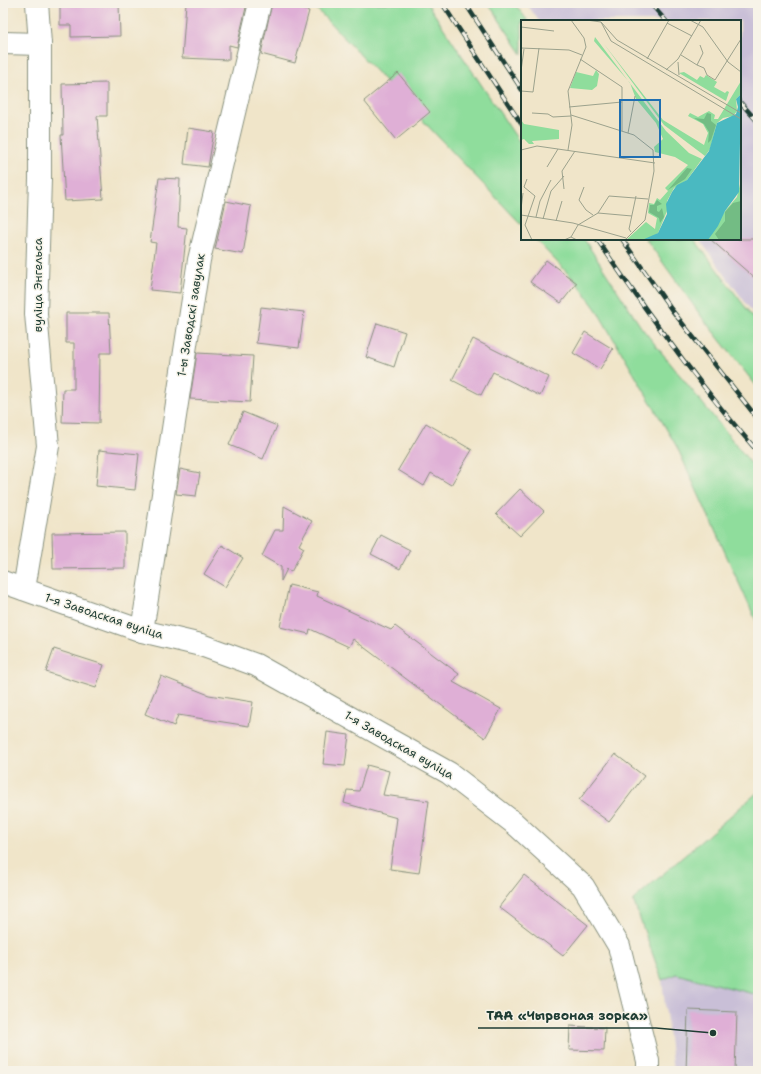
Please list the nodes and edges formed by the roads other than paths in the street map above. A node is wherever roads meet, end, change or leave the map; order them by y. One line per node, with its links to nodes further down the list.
1 (37, 3): 4 (street, вуліца Энгельса)
2 (260, 3): 7 (street, 1-ы Заводскі завулак)
3 (3, 43): 4 (street)
4 (40, 44): 6 (street, вуліца Энгельса)
5 (3, 582): 6 (street, 1-я Заводская вуліца)
6 (24, 589): 7 (street, 1-я Заводская вуліца)
7 (142, 631): 8 (street, 1-я Заводская вуліца)
8 (648, 1071)

